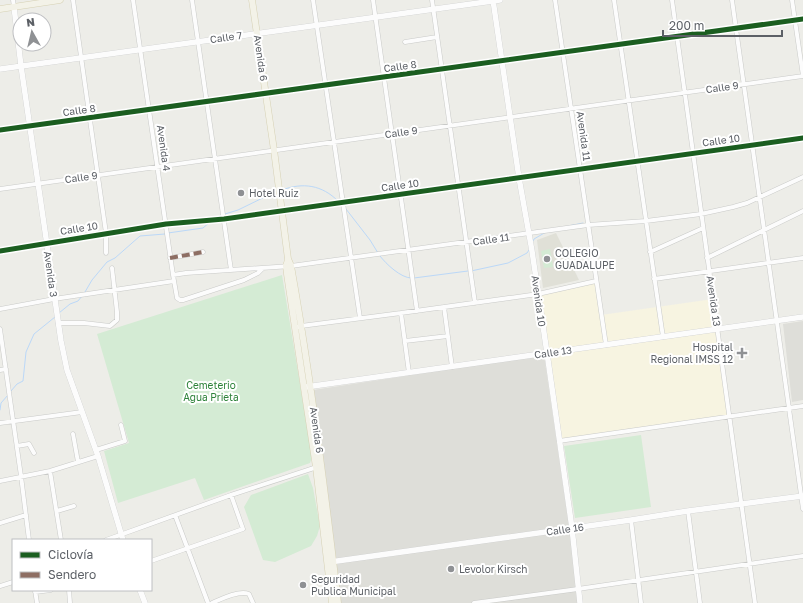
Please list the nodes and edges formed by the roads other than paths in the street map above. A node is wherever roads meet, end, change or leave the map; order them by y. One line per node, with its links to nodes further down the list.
1 (60, 0): 16 (main road)
2 (73, 0): 32 (street)
3 (133, 0): 30 (street, Avenida 4)
4 (192, 0): 27 (street)
5 (252, 0): 24 (main road, Avenida 6)
6 (313, 0): 22 (street)
7 (373, 0): 19 (street)
8 (432, 0): 18 (street)
9 (493, 0): 10 (street, Calle 7); 18 (street, Calle 7); 33 (street, Avenida 10)
10 (500, 0)
11 (554, 0): 31 (street, Avenida 11)
12 (614, 0): 29 (street)
13 (672, 0): 25 (street, Avenida 13)
14 (732, 0): 23 (street)
15 (792, 0): 21 (street)
16 (13, 3): 17 (main road); 34 (street, Avenida 3)
17 (0, 8)
18 (433, 9): 19 (street, Calle 7); 26 (street)
19 (375, 18): 22 (street, Calle 7); 38 (street)
20 (803, 19): 21 (street, Calle 8)
21 (795, 20): 23 (street, Calle 8); 37 (street)
22 (316, 25): 24 (street, Calle 7); 40 (street)
23 (736, 28): 25 (street, Calle 8); 39 (street)
24 (257, 33): 27 (street, Calle 7); 42 (main road, Avenida 6)
25 (677, 36): 29 (street, Calle 8); 41 (street, Avenida 13)
26 (437, 37): 28 (street); 36 (street)
27 (198, 41): 30 (street, Calle 7); 44 (street)
28 (405, 42)
29 (620, 44): 31 (street, Calle 8); 43 (street)
30 (141, 49): 32 (street, Calle 7); 46 (street, Avenida 4)
31 (562, 52): 33 (street, Calle 8); 45 (street, Avenida 11)
32 (81, 58): 34 (street, Calle 7); 48 (street)
33 (502, 61): 36 (street, Calle 8); 47 (street, Avenida 10)
34 (21, 66): 35 (street, Calle 7); 49 (street, Avenida 3)
35 (0, 69)
36 (442, 69): 38 (street, Calle 8); 50 (street)
37 (803, 76): 39 (street, Calle 9)
38 (384, 77): 40 (street, Calle 8); 52 (street)
39 (744, 84): 41 (street, Calle 9); 55 (street)
40 (325, 85): 42 (street, Calle 8); 54 (street)
41 (684, 93): 43 (street, Calle 9); 57 (street, Avenida 13)
42 (266, 94): 44 (street, Calle 8); 56 (main road, Avenida 6)
43 (628, 101): 45 (street, Calle 9); 59 (street)
44 (207, 102): 46 (street, Calle 8); 58 (street)
45 (571, 109): 47 (street, Calle 9); 61 (street, Avenida 11)
46 (149, 110): 48 (street, Calle 8); 60 (street, Avenida 4)
47 (510, 117): 50 (street, Calle 9); 64 (street, Avenida 10)
48 (90, 118): 49 (street, Calle 8); 62 (street)
49 (30, 126): 51 (street, Calle 8); 65 (street, Avenida 3)
50 (450, 126): 52 (street, Calle 9); 66 (street)
51 (0, 130)
52 (392, 134): 54 (street, Calle 9); 68 (street)
53 (803, 138): 55 (street, Calle 10)
54 (333, 142): 56 (street, Calle 9); 70 (street)
55 (752, 145): 57 (street, Calle 10); 69 (street)
56 (274, 150): 58 (street, Calle 9); 71 (main road, Avenida 6)
57 (693, 153): 59 (street, Calle 10); 73 (street, Avenida 13)
58 (215, 158): 60 (street, Calle 9); 74 (street)
59 (637, 161): 61 (street, Calle 10); 75 (street)
60 (157, 167): 62 (street, Calle 9); 76 (street, Avenida 4)
61 (580, 169): 64 (street, Calle 10); 77 (street, Avenida 11)
62 (98, 175): 65 (street, Calle 9); 80 (street)
63 (803, 177): 69 (street, Calle 11)
64 (519, 178): 66 (street, Calle 10); 81 (street, Avenida 10)
65 (39, 183): 67 (street, Calle 9); 83 (street, Avenida 3)
66 (458, 186): 68 (street, Calle 10); 82 (street)
67 (0, 189)
68 (401, 194): 70 (street, Calle 10); 84 (street)
69 (760, 197): 73 (street, Calle 11); 79 (street)
70 (342, 202): 71 (street, Calle 10); 89 (street)
71 (282, 210): 74 (street, Calle 10); 94 (main road, Avenida 6)
72 (803, 211): 79 (street)
73 (701, 214): 75 (street, Calle 11); 78 (street, Avenida 13)
74 (224, 219): 76 (street, Calle 10); 97 (street)
75 (646, 221): 77 (street, Calle 11); 88 (street)
76 (166, 225): 80 (street, Calle 10); 90 (street, Avenida 4)
77 (588, 225): 81 (street, Calle 11); 102 (street, Avenida 11)
78 (703, 228): 88 (street); 91 (street, Avenida 13)
79 (764, 230): 91 (street); 93 (street)
80 (106, 233): 83 (street, Calle 10); 86 (street)
81 (529, 236): 82 (street, Calle 11); 104 (street, Avenida 10)
82 (466, 242): 84 (street, Calle 11); 106 (street)
83 (47, 243): 85 (street, Calle 10); 105 (street, Avenida 3)
84 (408, 249): 89 (street, Calle 11); 109 (street)
85 (0, 251)
86 (106, 252)
87 (203, 252): 90 (street)
88 (650, 252): 100 (street)
89 (351, 257): 94 (street, Calle 11); 113 (street)
90 (170, 258): 99 (street, Avenida 4)
91 (707, 258): 98 (street, Avenida 13)
92 (803, 258): 93 (street)
93 (769, 262): 98 (street); 114 (street)
94 (289, 266): 96 (street, Calle 11); 115 (main road, Avenida 6)
95 (112, 268): 103 (street)
96 (262, 269): 97 (street, Calle 11); 101 (street, Avenida 4)
97 (231, 270): 99 (street, Calle 11)
98 (709, 271): 100 (street); 117 (street, Avenida 13)
99 (173, 275): 101 (street, Avenida 4)
100 (654, 279): 119 (street)
101 (174, 281): 103 (street)
102 (596, 281): 104 (street); 122 (street, Avenida 11)
103 (114, 291): 105 (street); 112 (street)
104 (538, 294): 106 (street); 123 (street, Avenida 10)
105 (54, 299): 108 (street); 112 (street, Avenida 3)
106 (475, 303): 107 (street)
107 (444, 307): 109 (street); 118 (street)
108 (0, 309)
109 (417, 311): 110 (street)
110 (401, 313): 113 (street); 121 (street)
111 (803, 317): 114 (street, Calle 13)
112 (57, 318): 131 (street, Avenida 3)
113 (360, 318): 115 (street)
114 (777, 321): 117 (street, Calle 13); 130 (street)
115 (298, 327): 128 (main road, Avenida 6)
116 (0, 328): 120 (street)
117 (718, 329): 119 (street, Calle 13); 132 (street, Avenida 13)
118 (448, 336): 121 (street); 124 (street)
119 (663, 337): 122 (street, Calle 13)
120 (1, 340): 125 (street)
121 (404, 341): 127 (street)
122 (606, 345): 123 (street, Calle 13)
123 (547, 353): 124 (street, Calle 13); 137 (street, Avenida 10)
124 (452, 367): 127 (street, Calle 13)
125 (6, 369): 126 (street); 133 (street)
126 (0, 370)
127 (409, 373): 128 (street, Calle 13)
128 (307, 387): 142 (main road, Avenida 6)
129 (803, 406): 130 (street)
130 (789, 408): 132 (street); 147 (street)
131 (82, 412): 133 (street); 140 (street, Avenida 3)
132 (730, 417): 137 (street); 148 (street, Avenida 13)
133 (13, 421): 134 (street); 138 (street)
134 (0, 423)
135 (121, 426): 140 (street)
136 (73, 434): 141 (street)
137 (559, 441): 157 (street, Avenida 10)
138 (17, 446): 139 (street); 144 (street)
139 (34, 453)
140 (97, 453): 141 (street); 158 (street, Avenida 3)
141 (78, 462): 143 (street)
142 (319, 466): 146 (street); 165 (main road, Avenida 6)
143 (50, 471): 144 (street); 151 (street)
144 (21, 476): 145 (street); 153 (street)
145 (0, 481)
146 (231, 495): 154 (street); 162 (street)
147 (802, 496): 148 (street, Calle 16); 150 (street)
148 (741, 504): 152 (street, Calle 16); 166 (street, Avenida 13)
149 (74, 506): 151 (street)
150 (803, 510)
151 (57, 511): 160 (street)
152 (688, 511): 155 (street, Calle 16); 167 (street)
153 (26, 514): 156 (street); 159 (street)
154 (175, 515): 158 (street); 162 (street)
155 (631, 520): 157 (street, Calle 16); 168 (street)
156 (0, 523)
157 (572, 528): 165 (street, Calle 16); 171 (street, Avenida 10)
158 (122, 537): 161 (street)
159 (29, 539)
160 (61, 539)
161 (111, 539)
162 (188, 548): 164 (street); 178 (street)
163 (803, 556): 166 (street)
164 (152, 561)
165 (330, 562): 181 (main road, Avenida 6); 182 (main road, Avenida 6)
166 (750, 564): 167 (street); 187 (street, Avenida 13)
167 (696, 572): 168 (street); 186 (street)
168 (639, 580): 171 (street); 185 (street)
169 (12, 582): 170 (street)
170 (0, 586)
171 (578, 589): 183 (street); 184 (street, Avenida 10)
172 (35, 591): 175 (street)
173 (68, 591): 176 (street)
174 (140, 591): 177 (street)
175 (37, 603)
176 (70, 603)
177 (145, 603)
178 (208, 603)
179 (212, 603): 180 (street)
180 (253, 603)
181 (332, 603)
182 (338, 603)
183 (474, 603)
184 (580, 603)
185 (641, 603)
186 (700, 603)
187 (755, 603)

